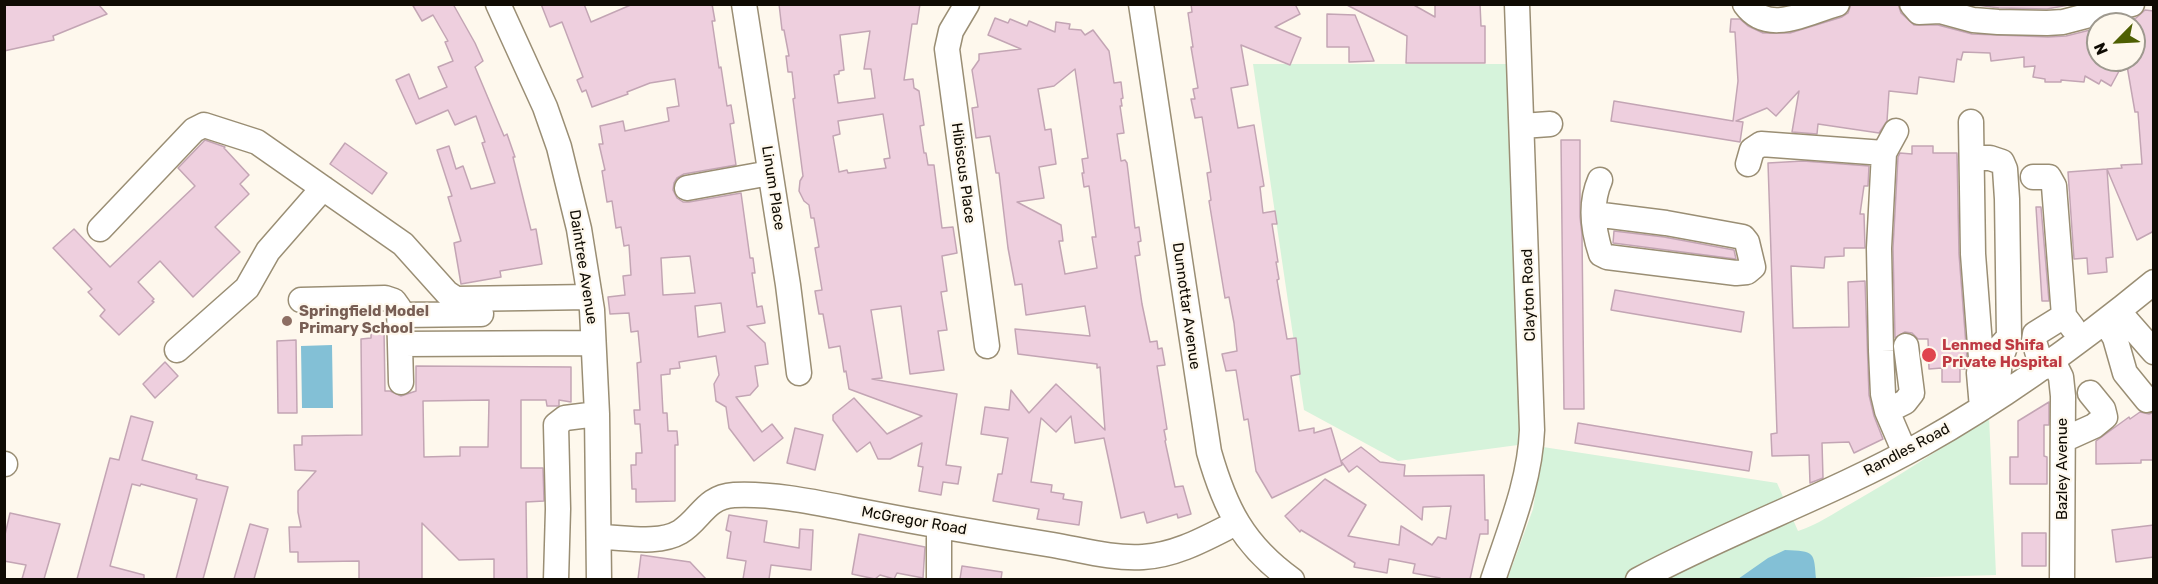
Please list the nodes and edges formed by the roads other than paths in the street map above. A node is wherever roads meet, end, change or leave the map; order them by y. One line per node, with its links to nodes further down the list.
1 (498, 4): 28 (street, Daintree Avenue)
2 (744, 4): 17 (street, Linum Place)
3 (967, 4): 36 (street, Hibiscus Place)
4 (1141, 4): 51 (street, Dunnottar Avenue)
5 (1517, 4): 12 (street, Clayton Road)
6 (1745, 4): 7 (street)
7 (1837, 4)
8 (1912, 4): 9 (street)
9 (2132, 4)
10 (1971, 122): 15 (street)
11 (1550, 123): 12 (street)
12 (1522, 126): 58 (street, Clayton Road)
13 (1896, 131): 14 (street)
14 (1884, 153): 16 (street); 47 (street)
15 (1972, 158): 24 (street); 25 (street)
16 (1748, 164)
17 (770, 173): 21 (street); 42 (street, Linum Place)
18 (2033, 177): 30 (street)
19 (1600, 180): 22 (street)
20 (323, 188): 23 (street); 28 (street); 38 (street)
21 (687, 188)
22 (1594, 214): 22 (street)
23 (100, 229)
24 (2008, 249): 25 (street); 35 (street)
25 (1973, 254): 40 (street)
26 (2154, 282): 31 (street, Randles Road)
27 (301, 300): 29 (street)
28 (591, 304): 29 (street); 33 (street, Daintree Avenue)
29 (399, 315): 34 (street)
30 (2064, 316): 32 (street); 41 (street, Bazley Avenue)
31 (2111, 316): 32 (street, Randles Road); 39 (street); 45 (street)
32 (2081, 340): 41 (street, Randles Road)
33 (593, 343): 34 (street); 48 (street, Daintree Avenue)
34 (401, 344): 43 (street)
35 (2006, 344): 40 (street); 41 (street); 46 (street)
36 (987, 346)
37 (1906, 346): 47 (street)
38 (177, 350)
39 (2154, 352)
40 (1981, 358): 46 (street)
41 (2042, 368): 46 (street, Randles Road); 49 (street, Bazley Avenue)
42 (799, 373)
43 (401, 382)
44 (2090, 393): 49 (street)
45 (2147, 400)
46 (1989, 403): 50 (street, Randles Road)
47 (1887, 411): 50 (street)
48 (597, 414): 53 (street, Daintree Avenue); 54 (street)
49 (2063, 440): 60 (street, Bazley Avenue)
50 (1905, 453): 59 (street, Randles Road)
51 (1236, 523): 52 (street, McGregor Road); 57 (street, Dunnottar Avenue)
52 (939, 526): 53 (street, McGregor Road); 56 (street)
53 (599, 537): 55 (street, Daintree Avenue)
54 (556, 579)
55 (599, 579)
56 (939, 579)
57 (1292, 579)
58 (1493, 579)
59 (1638, 579)
60 (2062, 579)

